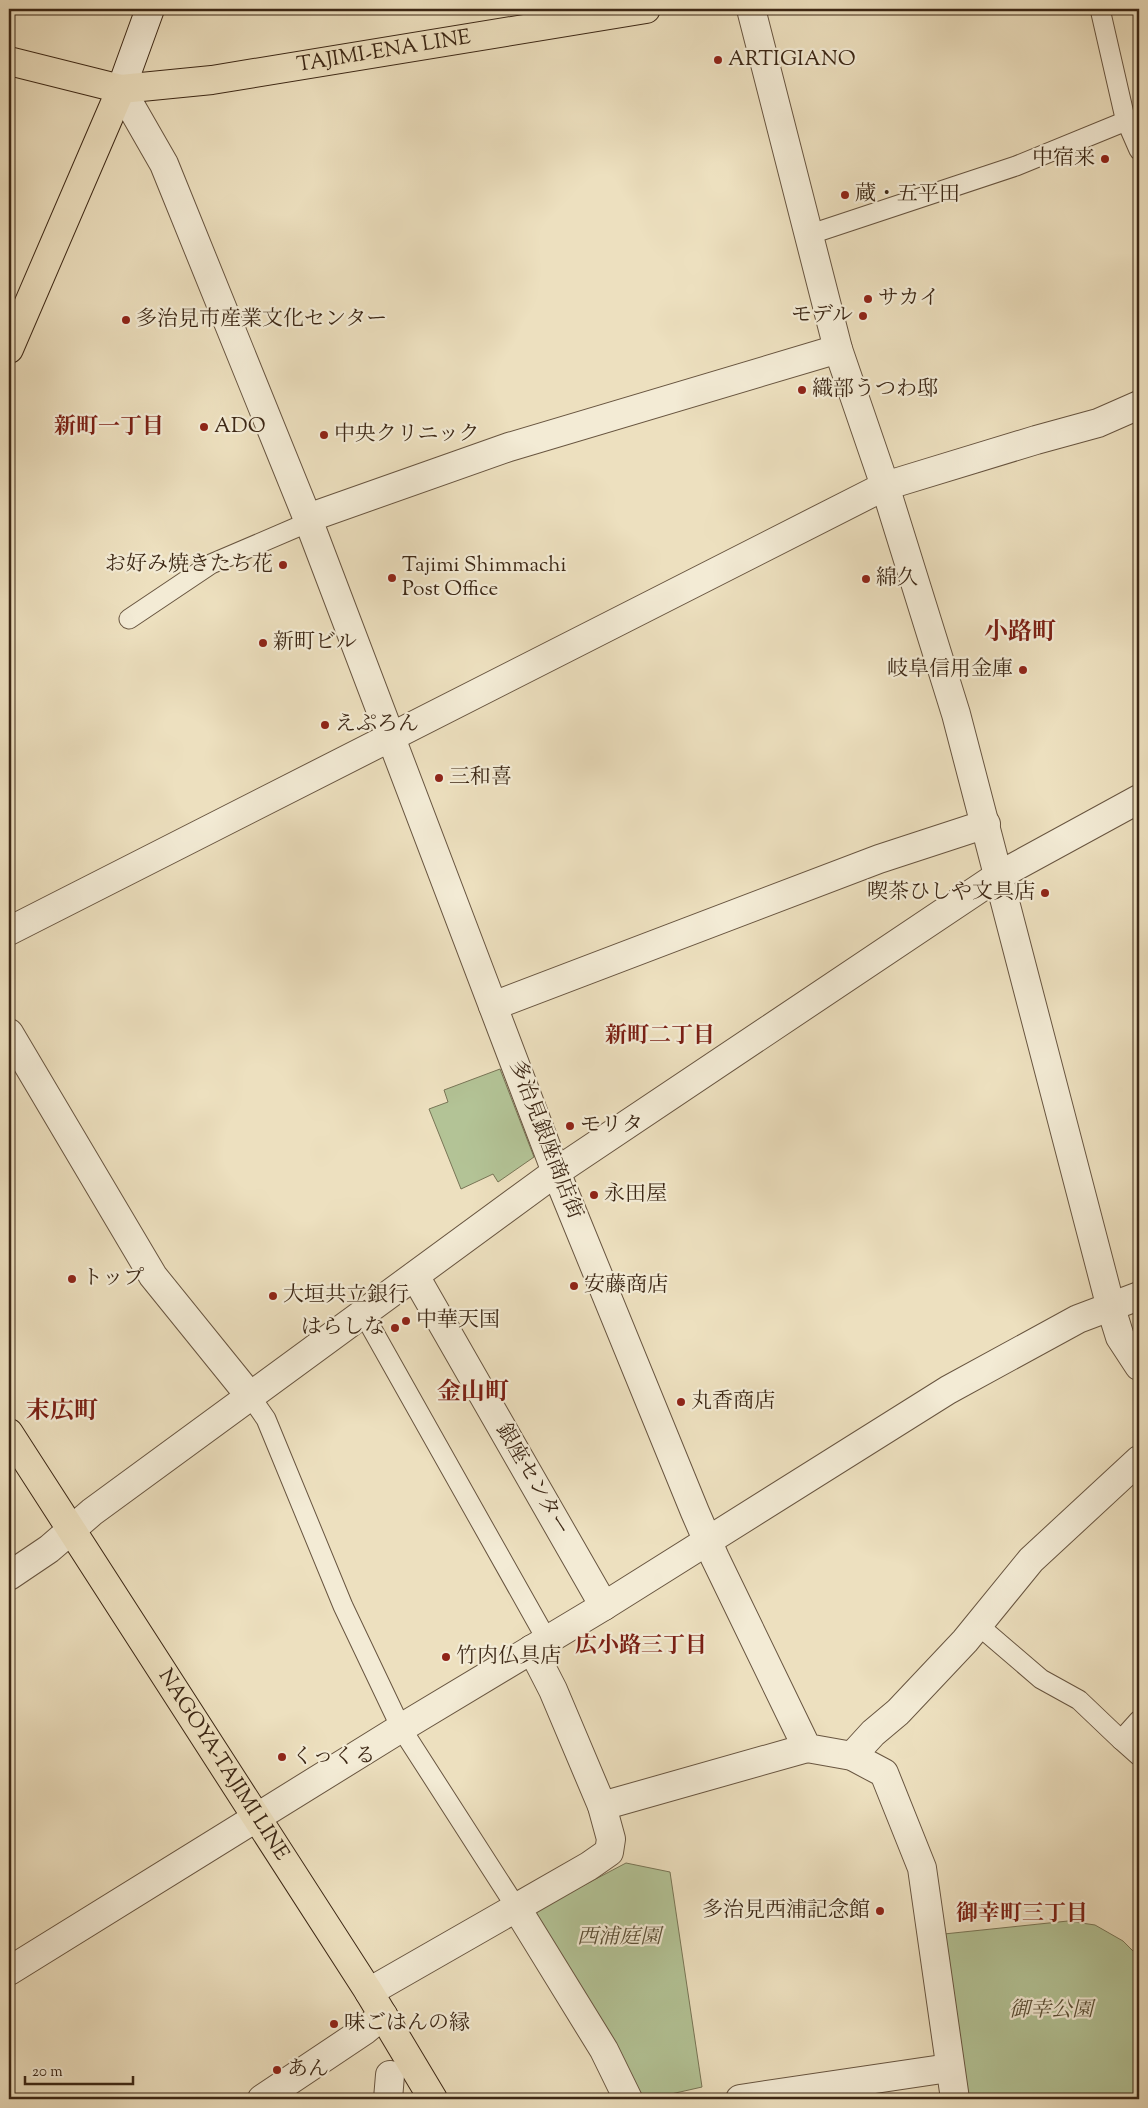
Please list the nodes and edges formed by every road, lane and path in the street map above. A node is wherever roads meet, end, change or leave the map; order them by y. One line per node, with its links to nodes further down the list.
1 (150, 9): 6 (street)
2 (646, 9): 6 (main road, TAJIMI-ENA LINE)
3 (751, 9): 9 (street)
4 (1100, 9): 7 (lane)
5 (9, 61): 6 (main road)
6 (121, 89): 10 (main road); 14 (street, 多治見銀座商店街)
7 (1126, 121): 8 (lane); 9 (lane)
8 (1139, 150)
9 (808, 235): 11 (street)
10 (9, 349)
11 (838, 349): 13 (street); 14 (street)
12 (1139, 405): 13 (street)
13 (885, 486): 16 (street); 18 (street)
14 (309, 520): 15 (lane); 16 (street, 多治見銀座商店街)
15 (128, 619)
16 (393, 737): 20 (street); 21 (street, 多治見銀座商店街)
17 (1139, 799): 19 (street)
18 (986, 824): 19 (street); 21 (street)
19 (998, 876): 23 (street); 26 (street)
20 (9, 931)
21 (493, 1006): 23 (street, 多治見銀座商店街)
22 (9, 1033): 29 (street)
23 (556, 1172): 24 (street); 33 (street, 多治見銀座商店街)
24 (415, 1276): 27 (street); 35 (street, 銀座センター)
25 (1139, 1296): 26 (street)
26 (1111, 1308): 28 (street); 33 (street)
27 (363, 1313): 29 (street); 37 (lane)
28 (1139, 1366)
29 (250, 1396): 32 (street); 39 (lane)
30 (9, 1433): 32 (main road, NAGOYA-TAJIMI LINE)
31 (1139, 1460): 36 (street)
32 (71, 1528): 34 (street); 45 (main road, NAGOYA-TAJIMI LINE)
33 (707, 1540): 35 (street); 41 (street, 多治見銀座商店街)
34 (9, 1576)
35 (604, 1606): 37 (street)
36 (978, 1625): 40 (lane); 42 (street)
37 (540, 1644): 39 (street); 44 (street)
38 (1139, 1720): 40 (lane)
39 (401, 1728): 45 (street); 46 (lane)
40 (1121, 1740): 43 (lane)
41 (807, 1748): 42 (street); 44 (street)
42 (852, 1756): 50 (street)
43 (1139, 1756)
44 (602, 1806): 46 (street)
45 (254, 1817): 47 (street); 48 (main road, NAGOYA-TAJIMI LINE)
46 (516, 1907): 48 (street); 53 (street)
47 (9, 1971)
48 (369, 1992): 49 (main road, NAGOYA-TAJIMI LINE)
49 (384, 2015): 51 (street); 52 (main road, NAGOYA-TAJIMI LINE)
50 (949, 2068): 54 (street); 55 (street)
51 (262, 2099)
52 (433, 2099)
53 (628, 2099)
54 (740, 2099)
55 (955, 2099)

